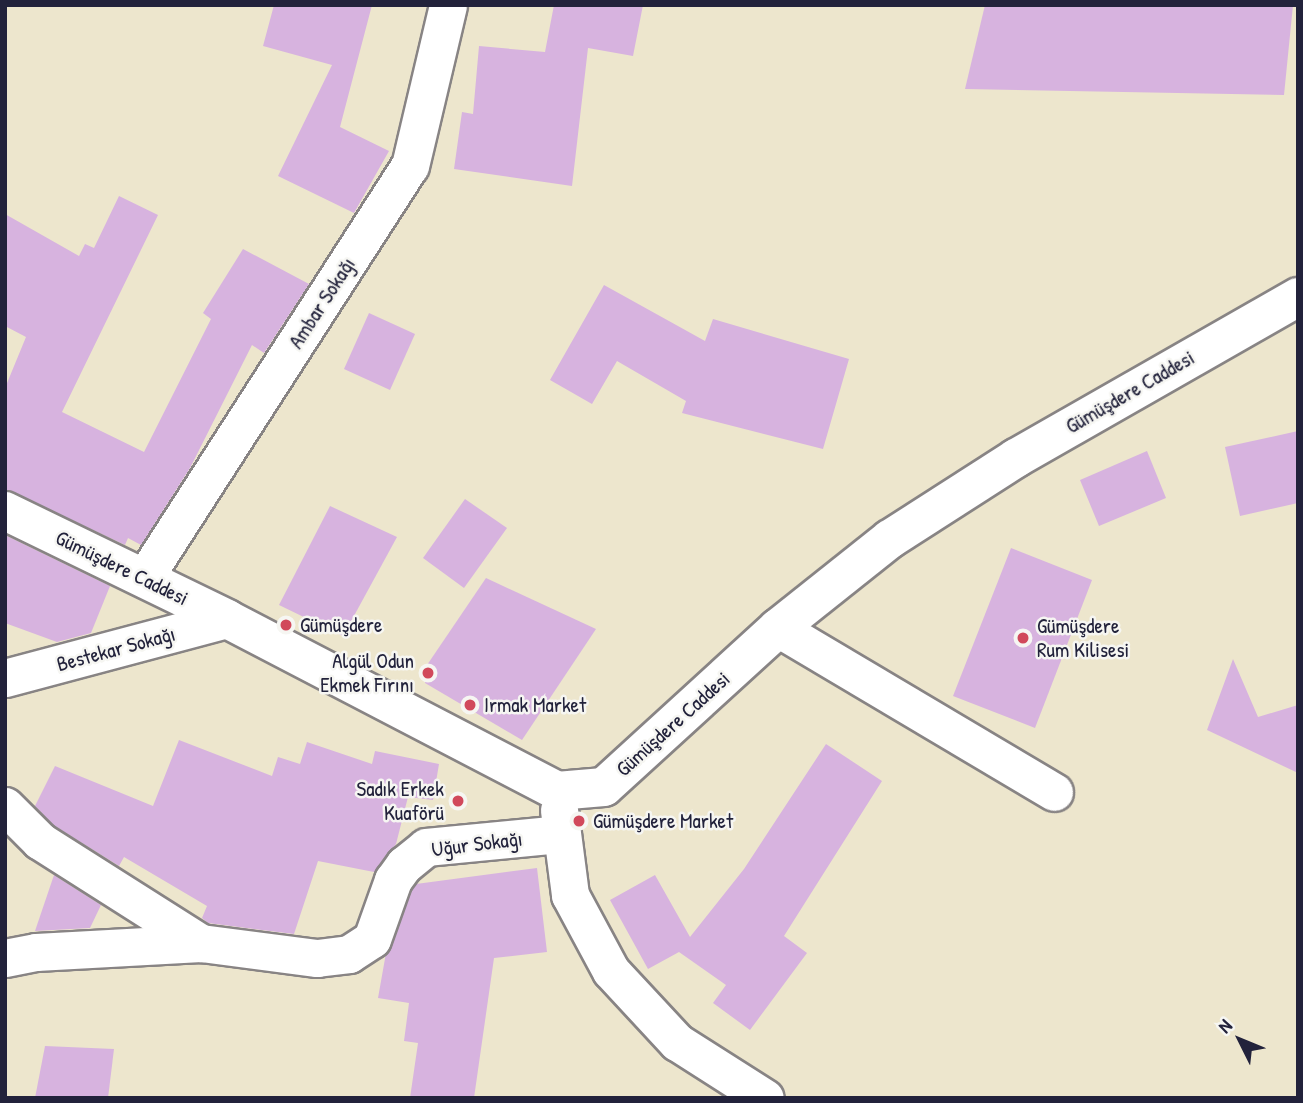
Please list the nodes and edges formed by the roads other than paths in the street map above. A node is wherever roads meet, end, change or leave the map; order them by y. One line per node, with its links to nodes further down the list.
1 (448, 5): 4 (street, Ambar Sokağı)
2 (1298, 297): 6 (street, Gümüşdere Caddesi)
3 (5, 511): 4 (street, Gümüşdere Caddesi)
4 (144, 578): 5 (street, Gümüşdere Caddesi)
5 (227, 619): 7 (street, Bestekar Sokağı); 8 (street, Gümüşdere Caddesi)
6 (778, 628): 8 (street, Gümüşdere Caddesi); 9 (street)
7 (5, 678)
8 (557, 791): 11 (street)
9 (1054, 792)
10 (5, 806): 12 (street)
11 (561, 834): 12 (street, Uğur Sokağı); 14 (street)
12 (201, 943): 13 (street, Uğur Sokağı)
13 (5, 958)
14 (765, 1098)

